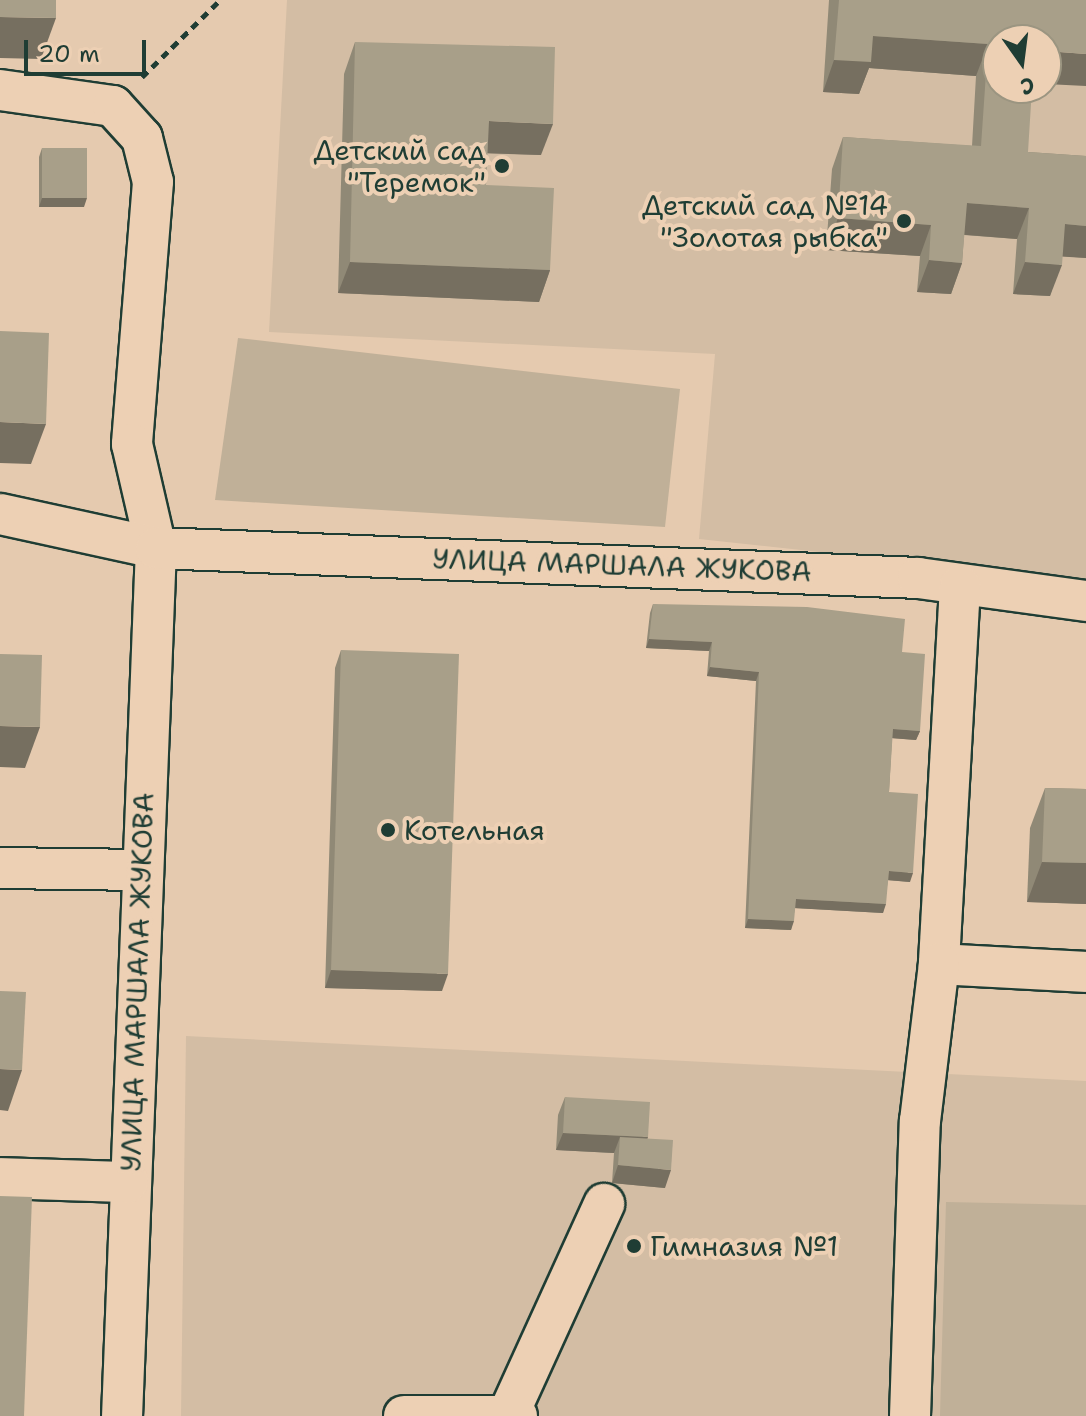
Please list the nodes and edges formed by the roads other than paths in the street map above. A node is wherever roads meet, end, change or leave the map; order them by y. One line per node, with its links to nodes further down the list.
1 (0, 90): 3 (street, УЛИЦА МАРШАЛА ЖУКОВА)
2 (0, 514): 3 (street)
3 (156, 548): 4 (street, УЛИЦА МАРШАЛА ЖУКОВА); 7 (street, УЛИЦА МАРШАЛА ЖУКОВА)
4 (960, 586): 5 (street, УЛИЦА МАРШАЛА ЖУКОВА); 8 (street)
5 (1086, 601)
6 (0, 868): 7 (street)
7 (140, 870): 11 (street, УЛИЦА МАРШАЛА ЖУКОВА)
8 (939, 964): 9 (street); 17 (street)
9 (1086, 972)
10 (0, 1178): 11 (street)
11 (128, 1182): 14 (street, УЛИЦА МАРШАЛА ЖУКОВА)
12 (604, 1204): 13 (street)
13 (508, 1415): 15 (street); 16 (street)
14 (122, 1416)
15 (404, 1416)
16 (517, 1416)
17 (910, 1416)

